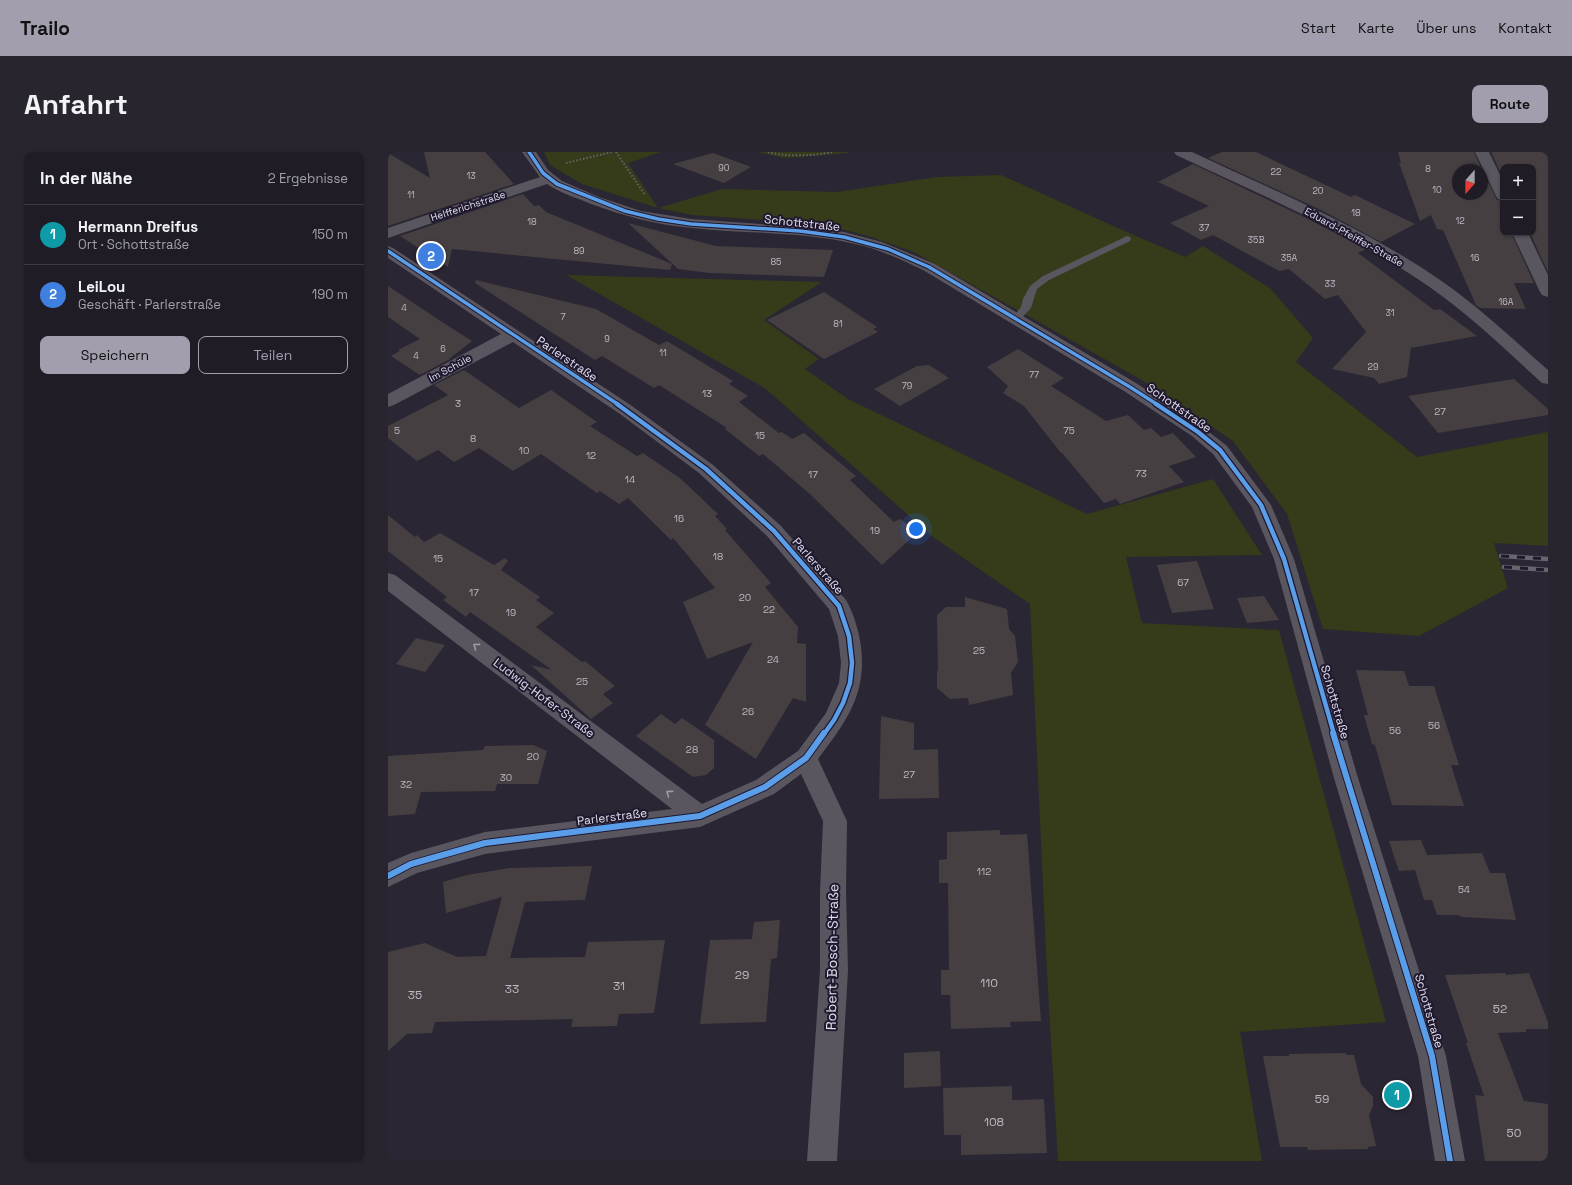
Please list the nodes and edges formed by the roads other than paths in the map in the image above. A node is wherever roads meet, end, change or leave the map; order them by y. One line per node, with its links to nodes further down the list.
1 (529, 152): 4 (street)
2 (1181, 152): 13 (street, Eduard-Pfeiffer-Straße)
3 (1482, 152): 5 (street)
4 (545, 174): 6 (street, Helfferichstraße); 11 (street, Schottstraße)
5 (1500, 190)
6 (388, 233)
7 (1521, 236): 10 (street)
8 (1127, 239): 11 (lane)
9 (388, 251): 12 (street, Parlerstraße)
10 (1548, 292)
11 (1016, 319): 20 (street, Schottstraße)
12 (513, 335): 14 (street, Im Schüle); 16 (street, Parlerstraße)
13 (1548, 379)
14 (388, 401)
15 (388, 580): 17 (street, Ludwig-Hofer-Straße, one-way to 15)
16 (806, 758): 17 (street, Parlerstraße); 19 (street, Robert-Bosch-Straße)
17 (700, 816): 18 (street, Parlerstraße)
18 (388, 876)
19 (822, 1161)
20 (1450, 1161)

